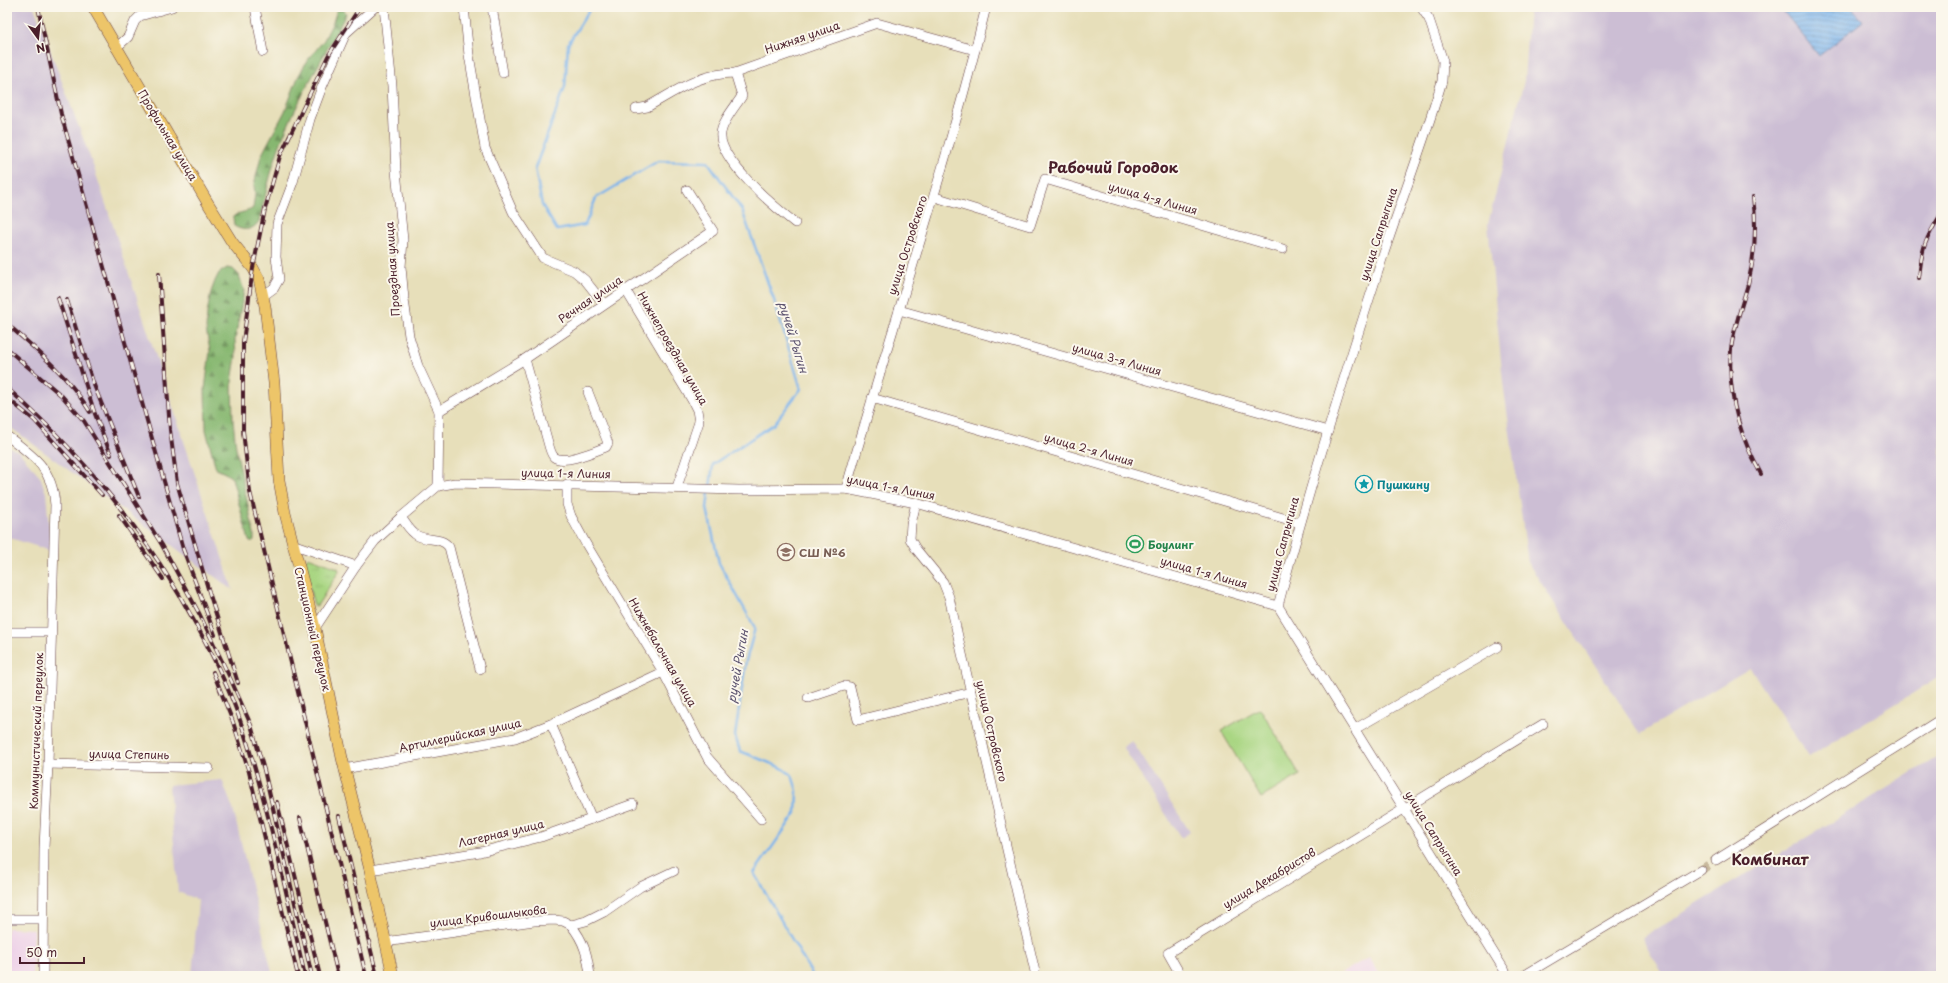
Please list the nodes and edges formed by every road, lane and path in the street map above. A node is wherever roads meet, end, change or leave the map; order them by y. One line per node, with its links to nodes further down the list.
1 (93, 7): 11 (main road, Профильная улица)
2 (172, 7): 10 (street)
3 (255, 7): 13 (street)
4 (375, 7): 23 (street)
5 (384, 7): 29 (street, Проездная улица)
6 (464, 7): 24 (street)
7 (492, 7): 15 (street)
8 (986, 7): 12 (street, улица Островского)
9 (1420, 7): 30 (street, улица Сапрыгина)
10 (139, 11): 11 (street)
11 (116, 48): 21 (main road, Профильная улица)
12 (975, 50): 14 (street, Нижняя улица); 18 (street, улица Островского)
13 (263, 52)
14 (735, 72): 16 (street, Нижняя улица); 19 (street)
15 (503, 73)
16 (636, 109)
17 (687, 190): 22 (street, Речная улица)
18 (935, 197): 20 (street, улица 4-я Линия); 25 (street, улица Островского)
19 (795, 224)
20 (1283, 249)
21 (259, 279): 23 (main road, Станционный переулок)
22 (625, 289): 24 (street, Речная улица); 34 (street, Нижнепроездная улица)
23 (263, 296): 39 (main road, Станционный переулок)
24 (604, 304): 26 (street, Речная улица)
25 (899, 310): 28 (street, улица Островского); 30 (street, улица 3-я Линия)
26 (525, 359): 27 (street); 29 (street, Речная улица)
27 (588, 392)
28 (872, 398): 35 (street, улица Островского); 38 (street, улица 2-я Линия)
29 (439, 411): 33 (street, Проездная улица)
30 (1328, 431): 38 (street, улица Сапрыгина)
31 (7, 436): 44 (street, Коммунистический переулок)
32 (567, 484): 33 (street, улица 1-я Линия); 34 (street, улица 1-я Линия); 47 (street, Нижнебалочная улица)
33 (438, 486): 37 (street)
34 (677, 487): 35 (street, улица 1-я Линия)
35 (846, 489): 36 (street, улица 1-я Линия)
36 (916, 503): 41 (street, улица 1-я Линия); 48 (street, улица Островского)
37 (401, 517): 40 (street); 46 (street)
38 (1300, 523): 41 (street, улица Сапрыгина)
39 (292, 544): 40 (street); 42 (main road, Станционный переулок)
40 (356, 566): 42 (street)
41 (1278, 606): 53 (street, улица Сапрыгина)
42 (315, 628): 56 (main road, Станционный переулок)
43 (7, 632): 44 (street)
44 (51, 632): 54 (street, Коммунистический переулок)
45 (1497, 647): 53 (street)
46 (480, 669)
47 (663, 672): 51 (street, Артиллерийская улица); 60 (street, Нижнебалочная улица)
48 (971, 692): 49 (street); 72 (street, улица Островского)
49 (808, 698)
50 (1941, 719): 61 (street)
51 (551, 724): 56 (street, Артиллерийская улица); 59 (street)
52 (1543, 724): 58 (street)
53 (1355, 729): 58 (street, улица Сапрыгина)
54 (48, 764): 55 (street, улица Степинь); 66 (street, Коммунистический переулок)
55 (209, 768)
56 (344, 769): 62 (main road, Станционный переулок)
57 (633, 804): 59 (street, Лагерная улица)
58 (1405, 808): 73 (street, улица Декабристов); 74 (street, улица Сапрыгина)
59 (592, 819): 62 (street, Лагерная улица)
60 (761, 819)
61 (1716, 860)
62 (370, 870): 68 (main road, Станционный переулок)
63 (1701, 870): 75 (street)
64 (674, 871): 67 (street)
65 (7, 919): 66 (street)
66 (43, 919): 69 (street, Коммунистический переулок)
67 (571, 925): 68 (street, улица Кривошлыкова); 71 (street)
68 (386, 942): 70 (main road, Станционный переулок)
69 (43, 976)
70 (393, 976)
71 (590, 976)
72 (1036, 976)
73 (1181, 976)
74 (1508, 976)
75 (1523, 976)

